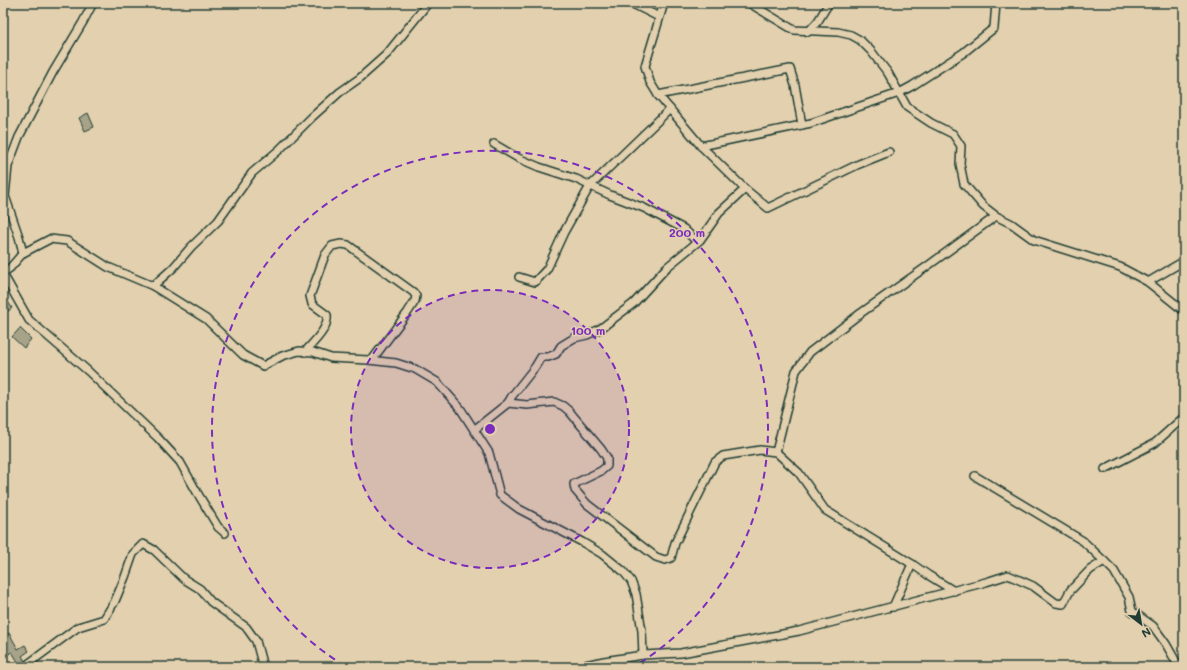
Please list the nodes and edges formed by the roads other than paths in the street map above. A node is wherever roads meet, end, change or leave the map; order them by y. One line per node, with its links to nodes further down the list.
1 (93, 3): 22 (street)
2 (428, 3): 27 (street)
3 (631, 3): 9 (street)
4 (664, 3): 9 (street)
5 (749, 3): 8 (street)
6 (829, 3): 10 (street)
7 (996, 3): 11 (street)
8 (760, 6): 10 (street)
9 (659, 17): 12 (street)
10 (808, 32): 11 (street)
11 (900, 93): 14 (street); 20 (street)
12 (658, 95): 13 (street); 14 (street)
13 (670, 108): 16 (street); 18 (street)
14 (802, 125): 16 (street)
15 (494, 144): 18 (street)
16 (701, 146): 19 (street)
17 (889, 152): 19 (street)
18 (590, 186): 21 (street); 25 (street)
19 (745, 189): 21 (street)
20 (996, 216): 26 (street); 34 (street)
21 (697, 242): 31 (street)
22 (22, 254): 24 (street); 27 (street)
23 (1184, 261): 26 (street)
24 (3, 273): 37 (street)
25 (519, 277)
26 (1148, 282): 28 (street)
27 (153, 286): 29 (street)
28 (1184, 311)
29 (305, 352): 30 (street); 30 (street)
30 (372, 360): 33 (street)
31 (508, 403): 33 (street); 34 (street)
32 (1184, 417): 35 (street)
33 (474, 430): 42 (street)
34 (776, 452): 39 (street)
35 (1105, 468)
36 (975, 476): 38 (street)
37 (226, 533)
38 (1104, 561): 40 (street); 46 (street)
39 (912, 564): 40 (street); 41 (street)
40 (954, 591): 41 (street)
41 (893, 607): 42 (street)
42 (643, 655): 45 (street)
43 (28, 664): 44 (street)
44 (263, 667)
45 (576, 667)
46 (1179, 667)

